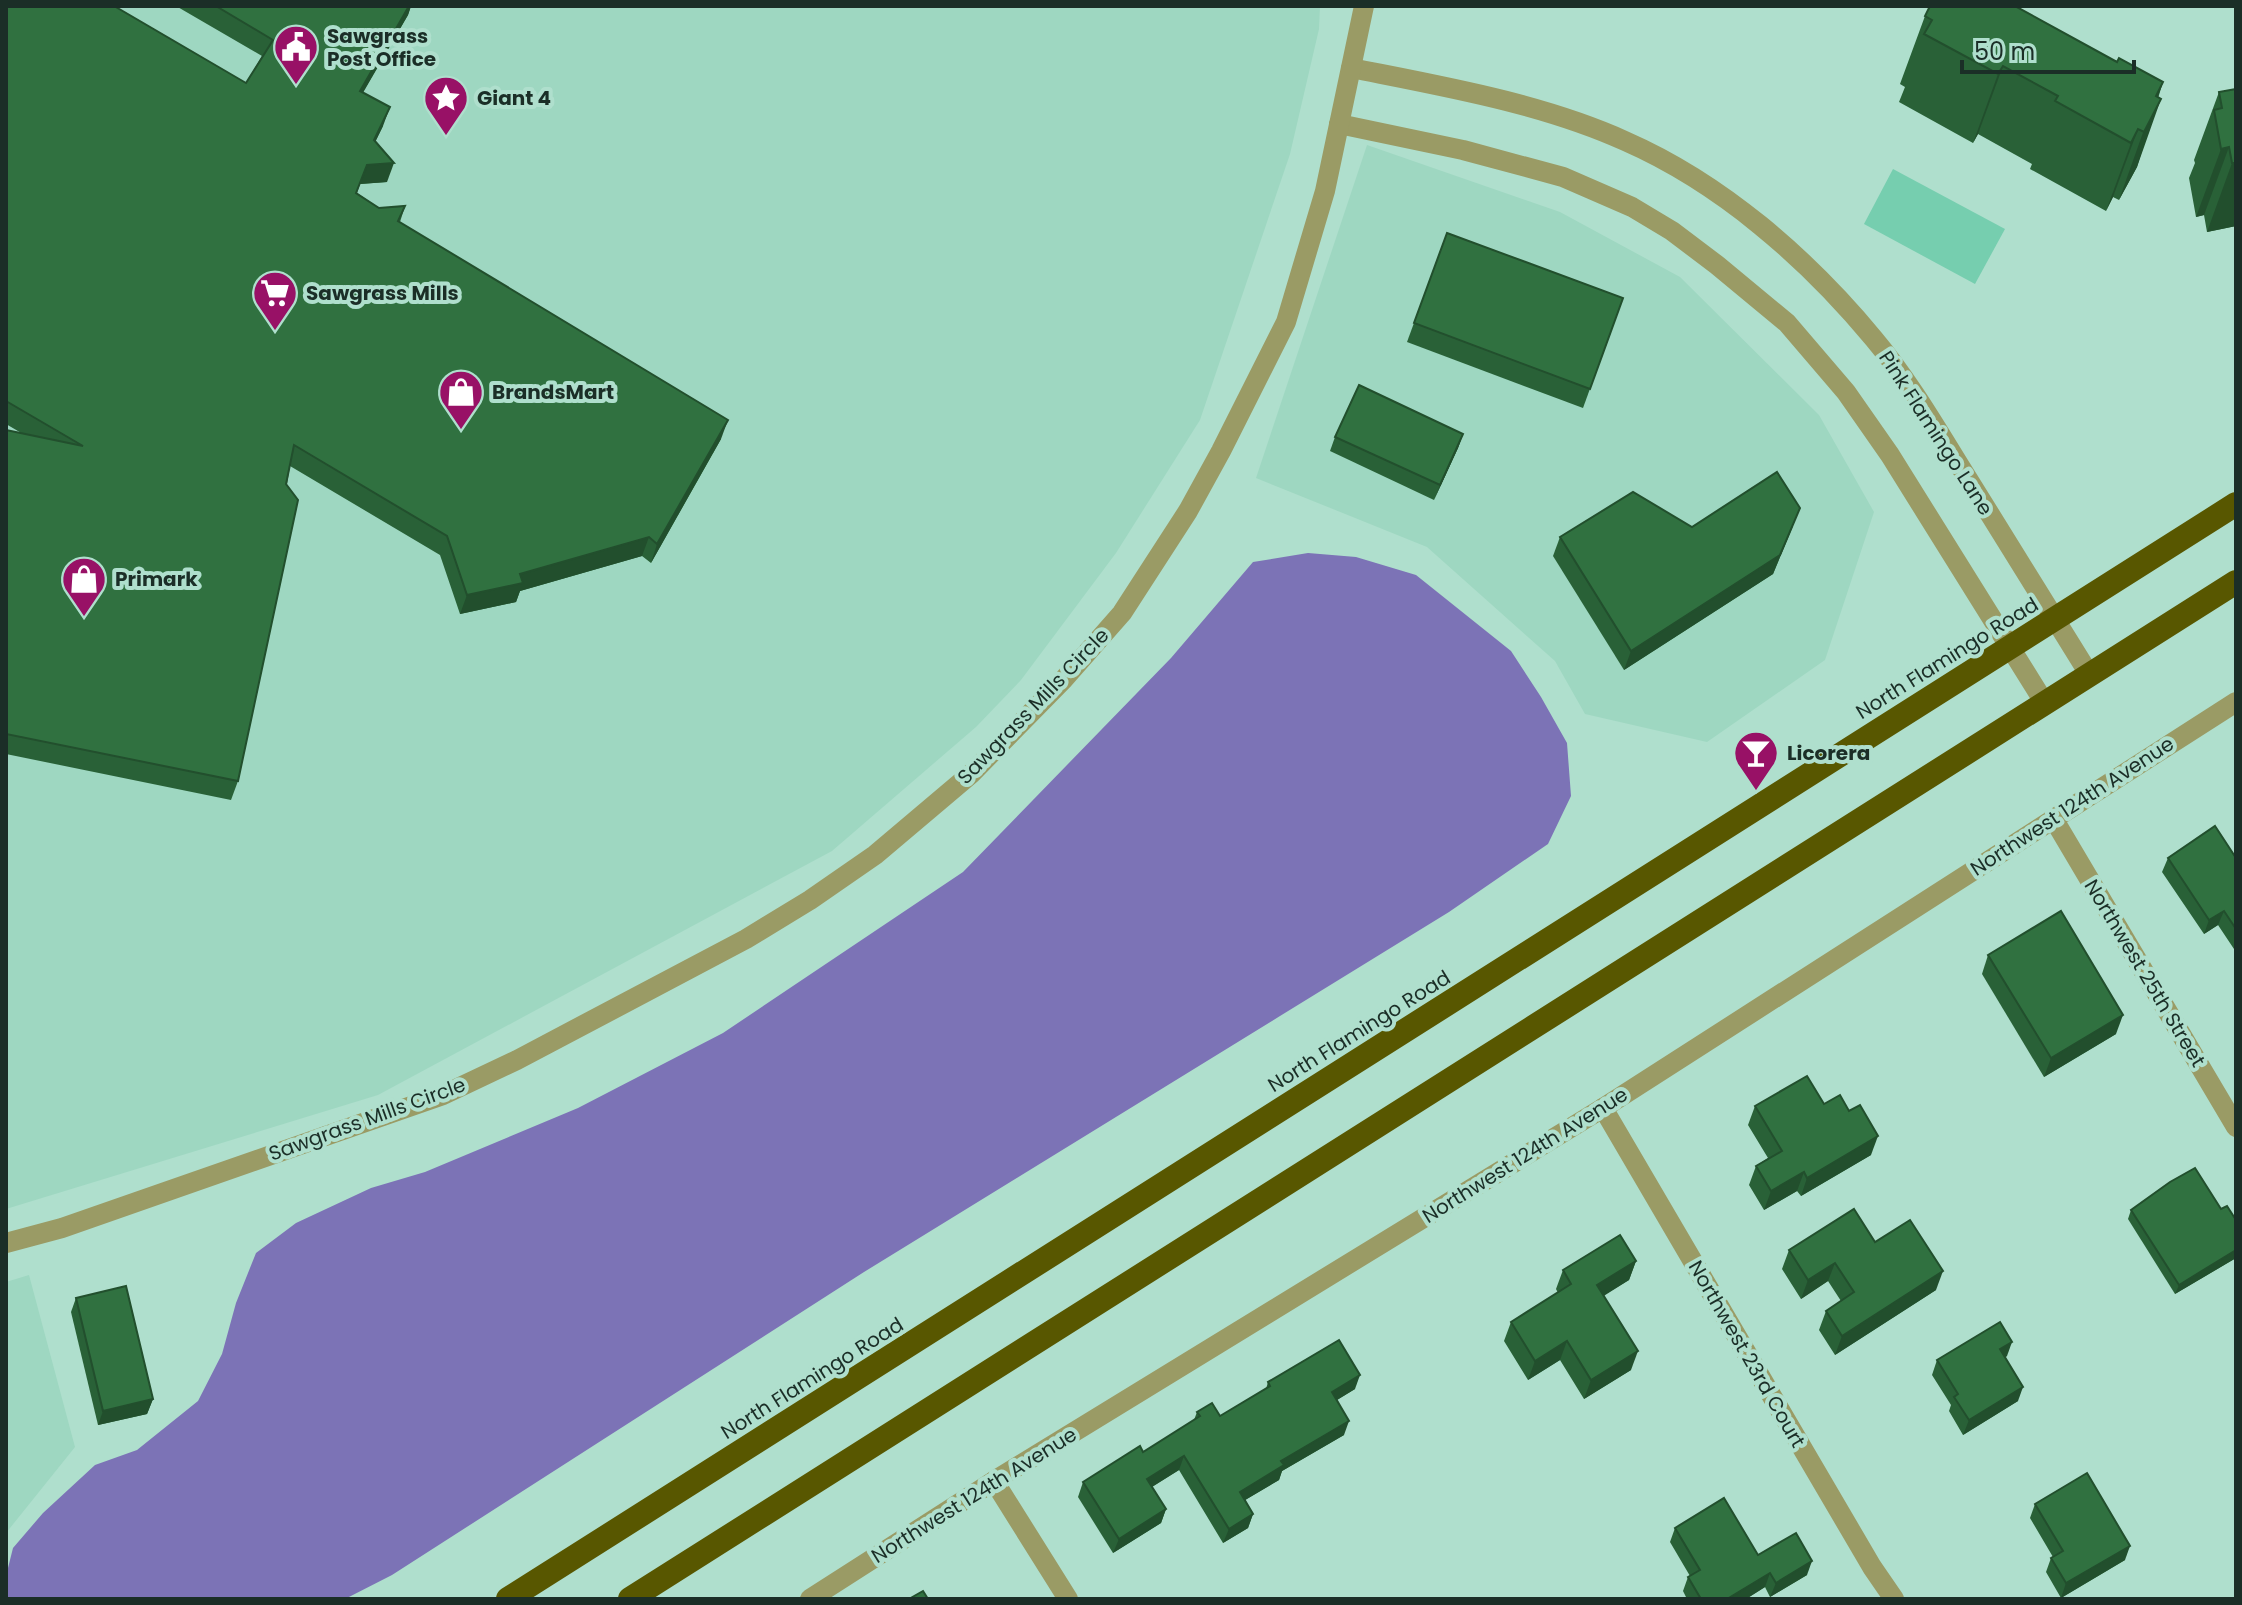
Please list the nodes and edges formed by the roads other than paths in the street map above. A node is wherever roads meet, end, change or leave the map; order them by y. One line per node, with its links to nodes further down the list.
1 (1364, 6): 2 (street, Sawgrass Mills Circle)
2 (1351, 68): 3 (street, Sawgrass Mills Circle); 6 (street, Pink Flamingo Lane)
3 (1339, 124): 7 (street); 14 (street, Sawgrass Mills Circle)
4 (2236, 504): 6 (highway, North Flamingo Road)
5 (2236, 582): 8 (highway)
6 (2054, 619): 7 (highway, North Flamingo Road); 8 (street, Pink Flamingo Lane)
7 (2010, 647): 9 (street); 16 (highway, North Flamingo Road)
8 (2089, 674): 9 (highway)
9 (2044, 702): 17 (highway)
10 (2236, 702): 11 (street, Northwest 124th Avenue)
11 (2053, 818): 12 (street, Northwest 124th Avenue); 13 (street, Northwest 25th Street)
12 (1603, 1108): 15 (street, Northwest 124th Avenue); 20 (street, Northwest 23rd Court)
13 (2236, 1127)
14 (6, 1243)
15 (994, 1481): 18 (street, Northwest 124th Avenue); 19 (street)
16 (508, 1599)
17 (630, 1599)
18 (810, 1599)
19 (1068, 1599)
20 (1894, 1599)

